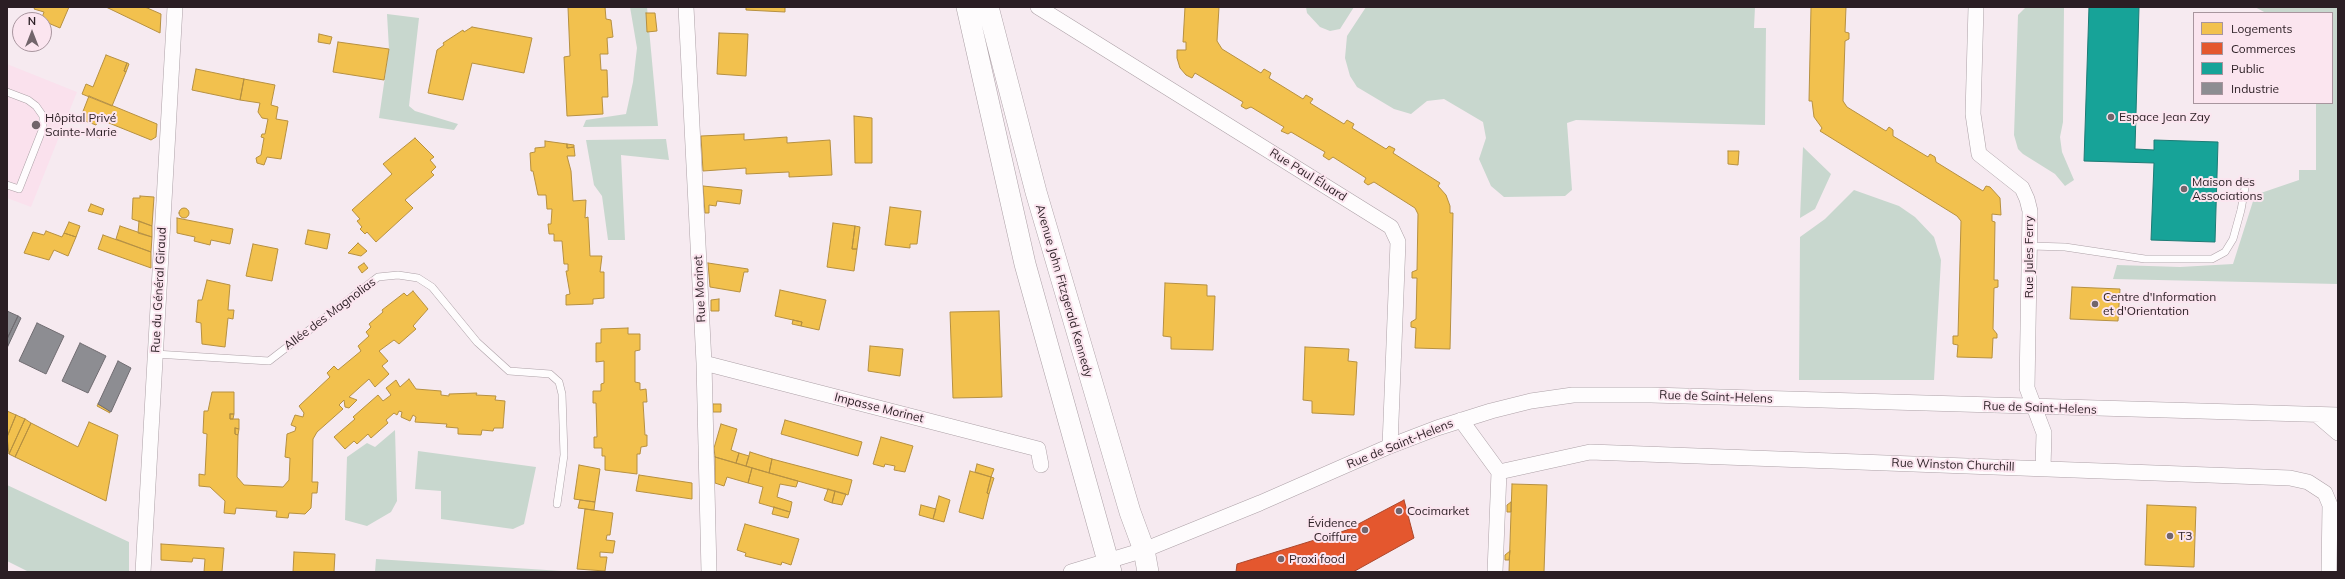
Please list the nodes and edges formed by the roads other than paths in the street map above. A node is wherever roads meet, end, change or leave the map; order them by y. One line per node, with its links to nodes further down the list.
1 (175, 7): 11 (street, Rue du Général Giraud)
2 (686, 7): 12 (street, Rue Morinet)
3 (967, 7): 25 (main road)
4 (988, 7): 24 (main road, Avenue John Fitzgerald Kennedy)
5 (1038, 7): 19 (street, Rue Paul Éluard)
6 (1976, 7): 10 (street, Rue Jules Ferry)
7 (7, 92): 9 (lane)
8 (2246, 182): 10 (lane)
9 (7, 185)
10 (2030, 246): 14 (street, Rue Jules Ferry)
11 (155, 354): 23 (lane, Allée des Magnolias); 26 (street, Rue du Général Giraud)
12 (704, 363): 20 (street, Impasse Morinet); 27 (street, Rue Morinet)
13 (2338, 406): 15 (street, Rue de Saint-Helens)
14 (2033, 407): 15 (street, Rue de Saint-Helens); 17 (street, Rue de Saint-Helens); 21 (street, Rue Jules Ferry)
15 (2318, 415): 16 (street, Rue de Saint-Helens); 18 (street)
16 (2338, 416)
17 (1461, 420): 19 (street, Rue de Saint-Helens); 22 (street)
18 (2338, 433)
19 (1390, 446): 24 (street, Rue de Saint-Helens)
20 (1041, 465)
21 (2044, 468): 22 (street, Rue Winston Churchill); 31 (street, Rue Winston Churchill)
22 (1499, 472): 30 (street)
23 (557, 504)
24 (1144, 550): 25 (street, Rue de Saint-Helens); 29 (main road, Avenue John Fitzgerald Kennedy)
25 (1109, 566): 28 (street, Rue de Saint-Helens)
26 (143, 572)
27 (709, 572)
28 (1071, 572)
29 (1148, 572)
30 (1495, 572)
31 (2328, 572)

